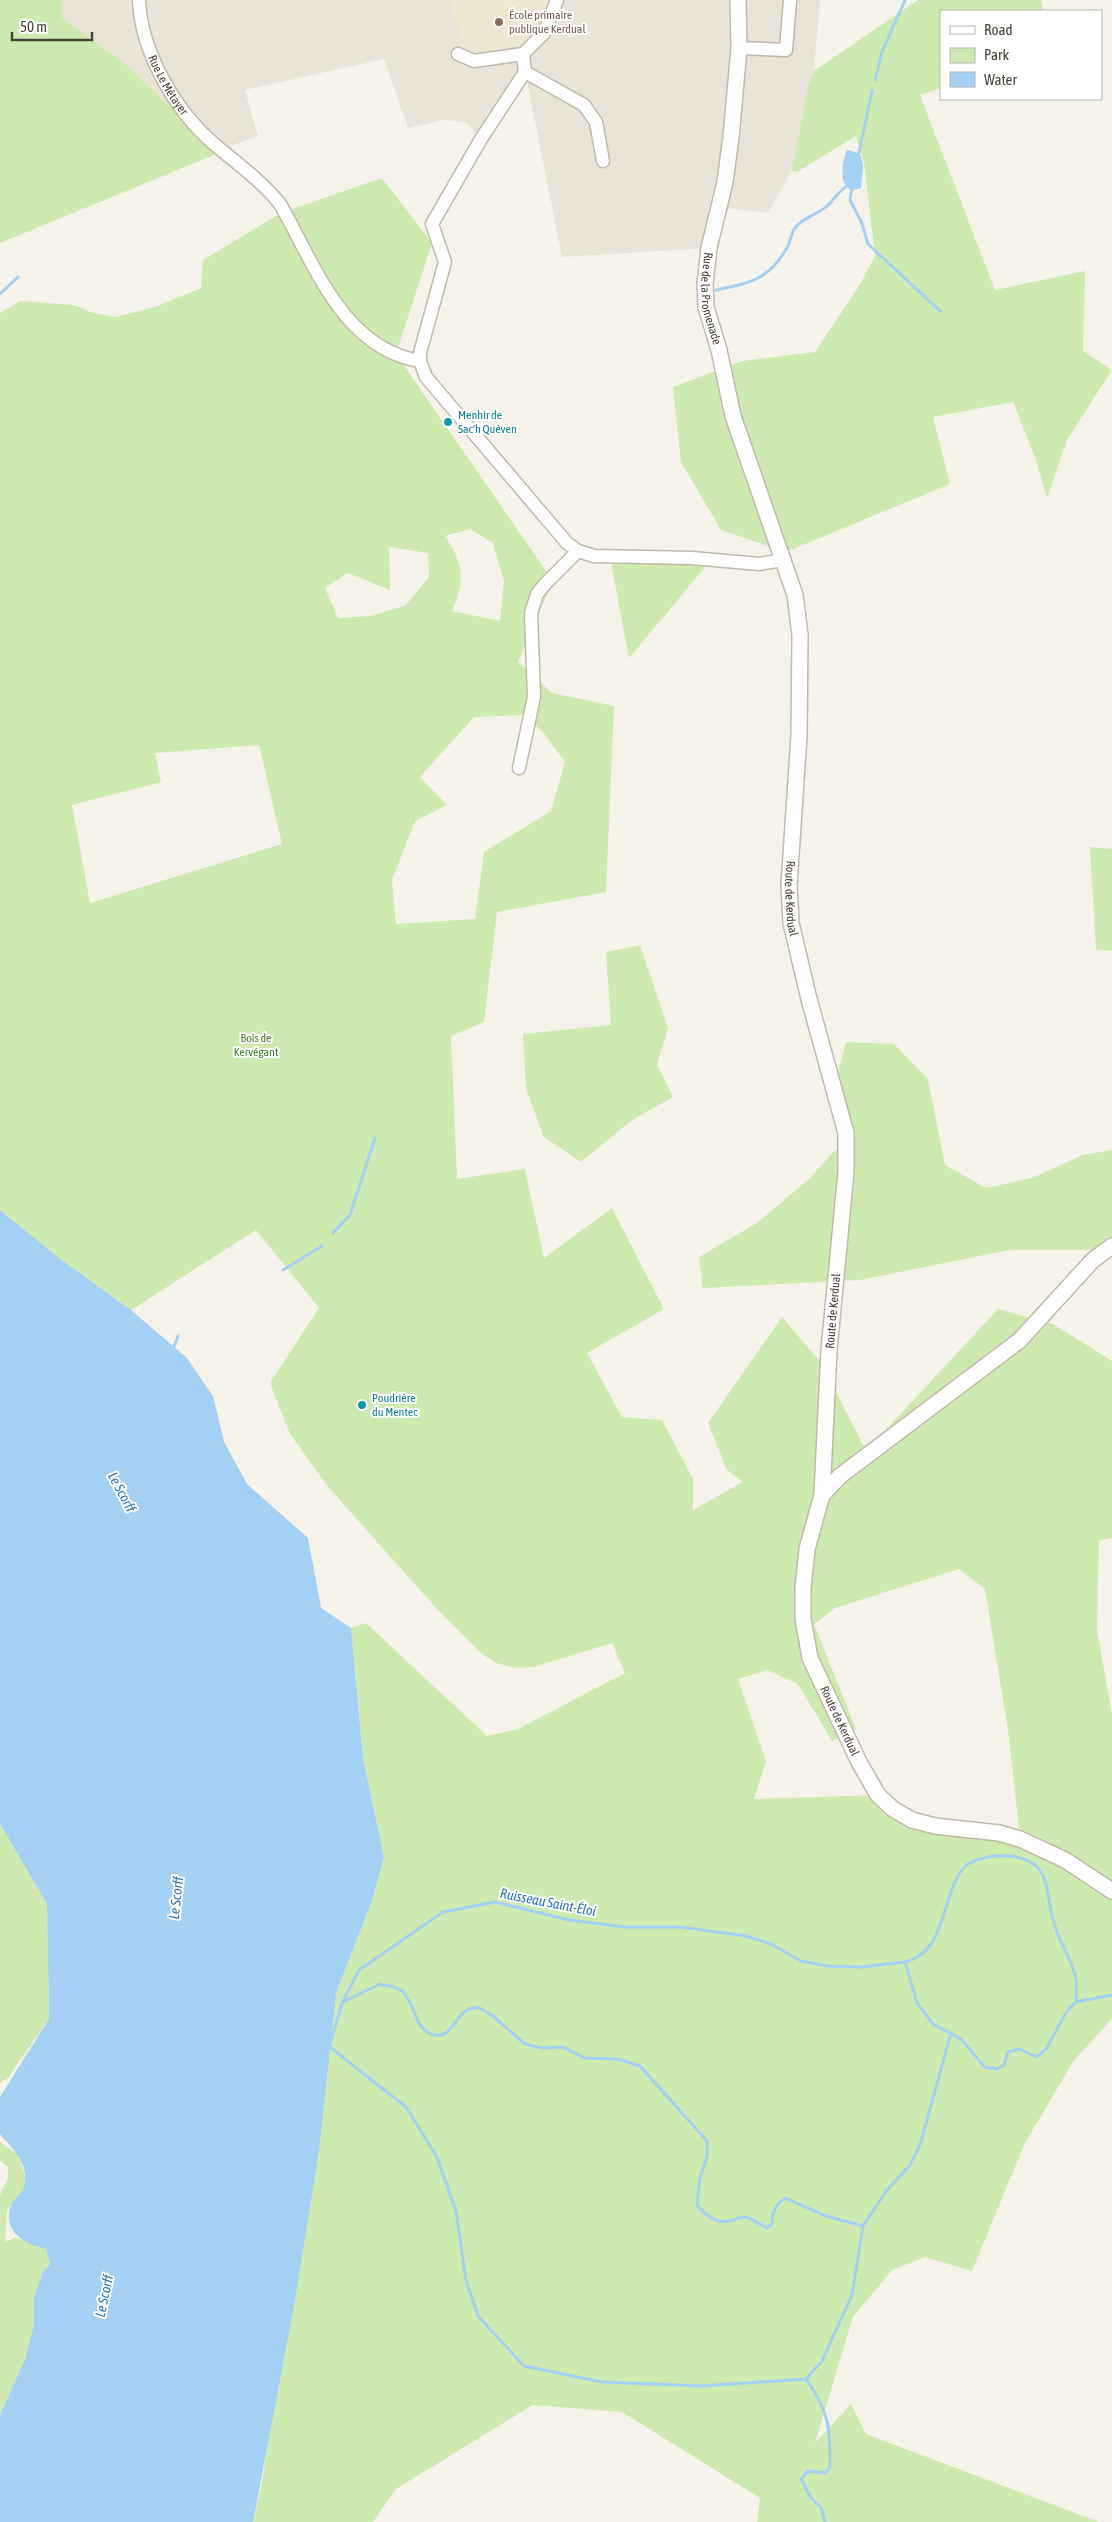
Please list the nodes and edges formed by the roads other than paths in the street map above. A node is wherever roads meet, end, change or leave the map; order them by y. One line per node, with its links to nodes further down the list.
1 (139, 0): 10 (street, Rue Le Métayer)
2 (557, 0): 7 (street)
3 (738, 0): 5 (street, Rue de la Promenade)
4 (790, 0): 5 (street)
5 (739, 48): 12 (street, Rue de la Promenade)
6 (458, 54): 7 (street)
7 (523, 54): 8 (street)
8 (525, 72): 9 (street); 10 (street)
9 (604, 161)
10 (420, 361): 11 (street)
11 (578, 552): 12 (street); 13 (street)
12 (783, 560): 15 (street, Route de Kerdual)
13 (519, 768)
14 (1112, 1246): 15 (street)
15 (822, 1495): 16 (street, Route de Kerdual)
16 (1112, 1890)

